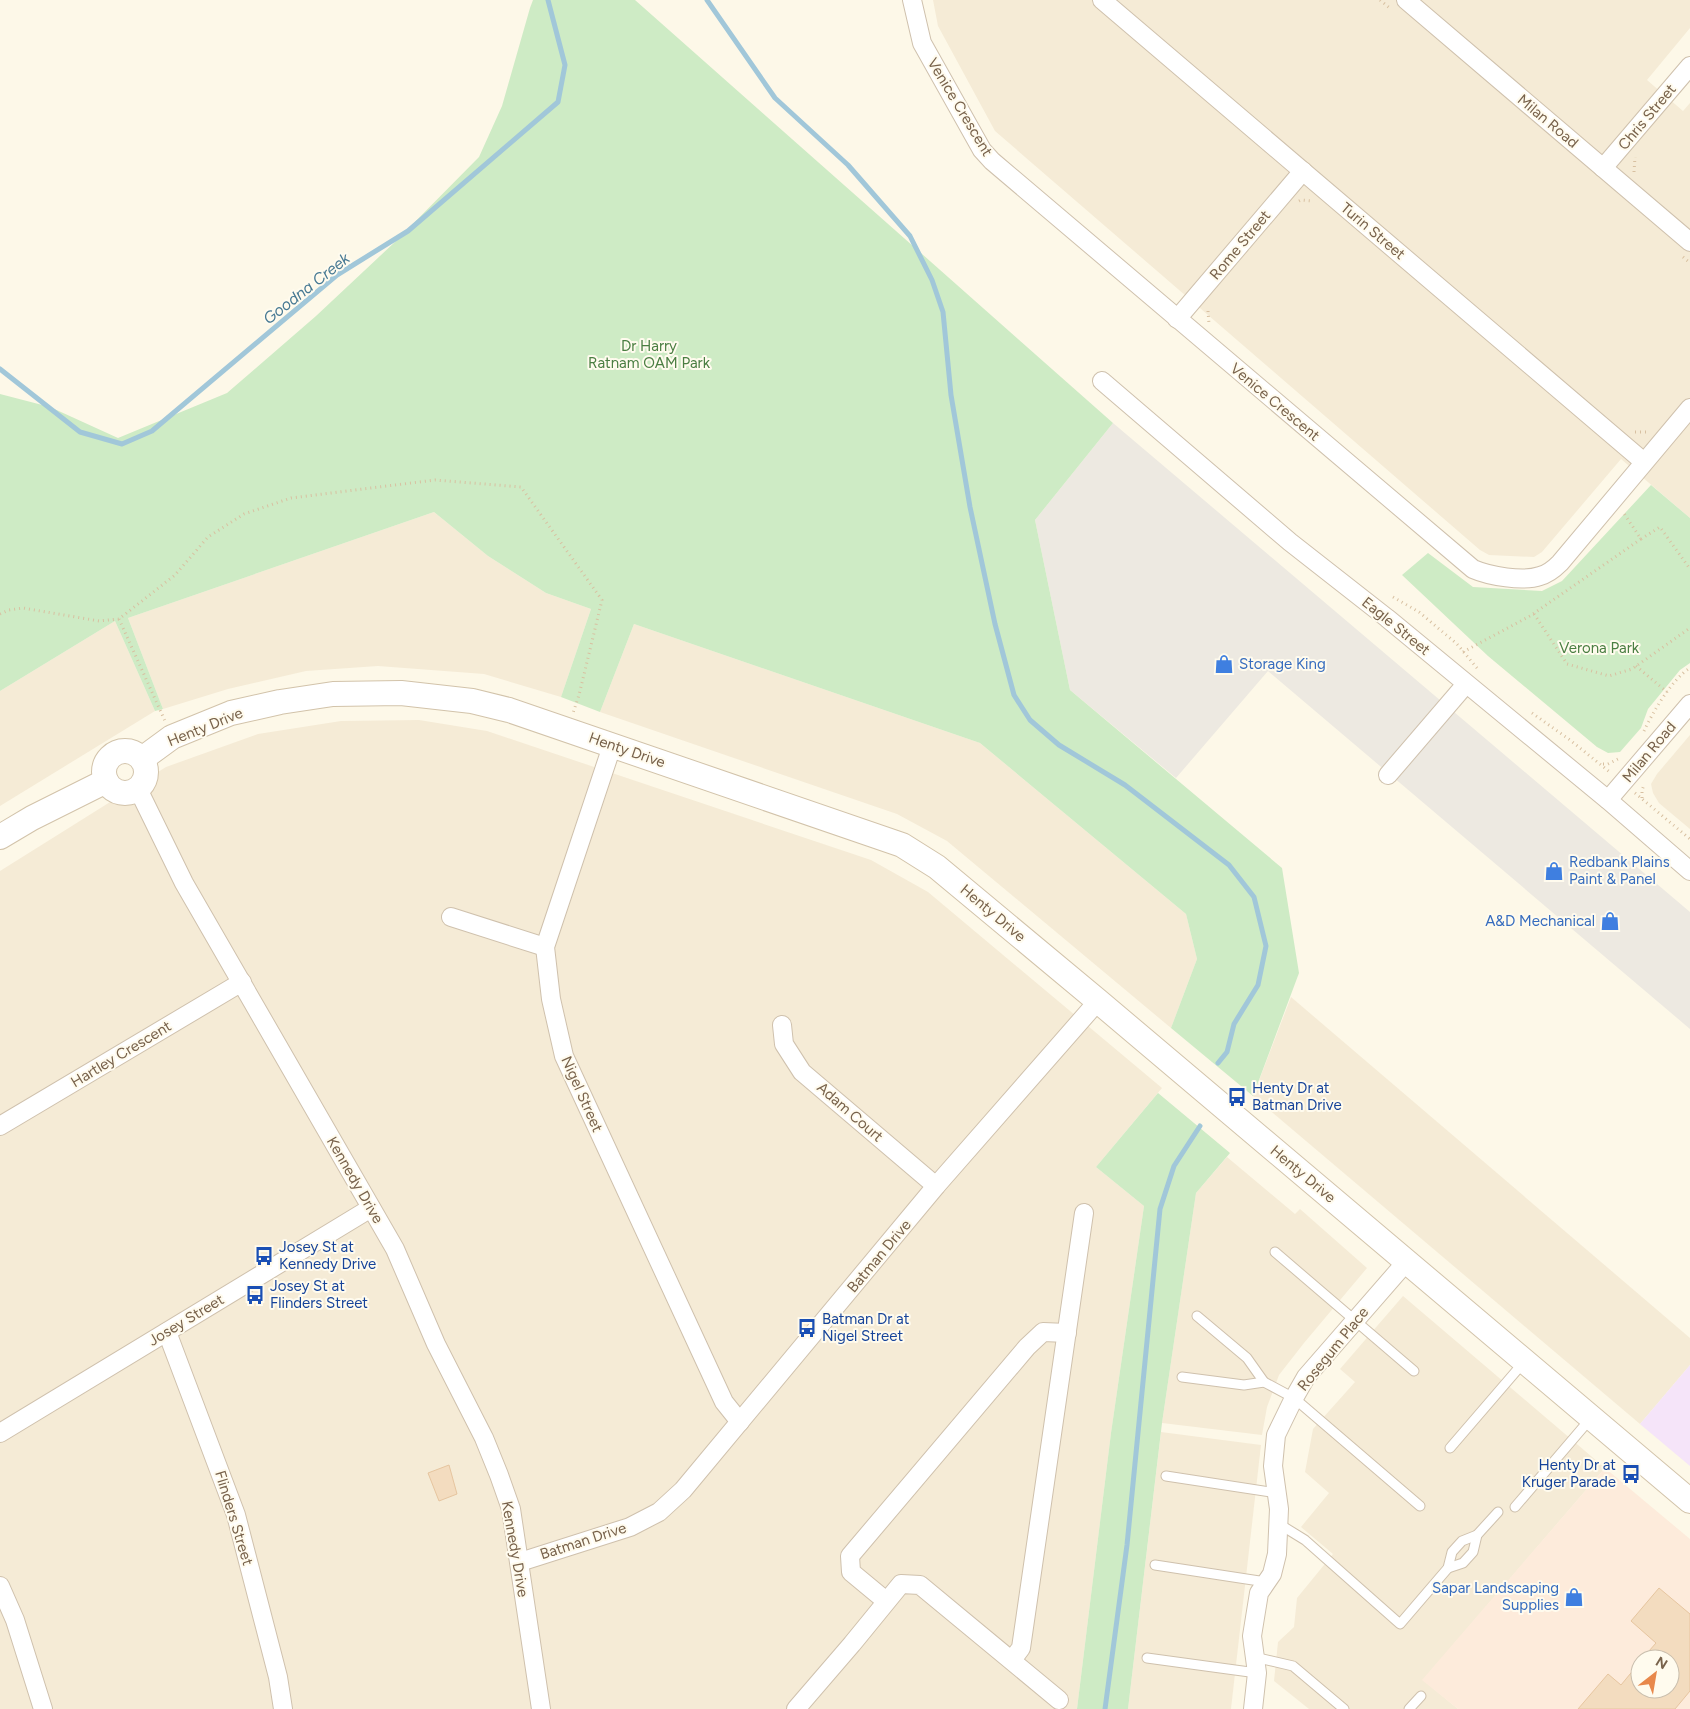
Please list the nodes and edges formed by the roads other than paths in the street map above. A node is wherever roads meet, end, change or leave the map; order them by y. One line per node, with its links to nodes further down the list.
1 (912, 0): 8 (street, Venice Crescent)
2 (1102, 0): 6 (street, Turin Street)
3 (1406, 0): 5 (street, Milan Road)
4 (1690, 66): 5 (street, Chris Street)
5 (1603, 168): 7 (street, Milan Road)
6 (1303, 171): 8 (street, Rome Street); 11 (street, Turin Street)
7 (1690, 242)
8 (1182, 313): 11 (street, Venice Crescent)
9 (1102, 382): 12 (street, Eagle Street)
10 (1690, 408): 11 (street, Venice Crescent)
11 (1639, 457)
12 (1466, 684): 16 (street); 19 (street, Eagle Street)
13 (1690, 704): 19 (street, Milan Road)
14 (612, 746): 15 (street, Henty Drive); 23 (street, Nigel Street); 25 (street, Henty Drive)
15 (142, 759): 17 (street); 18 (street)
16 (1388, 775)
17 (106, 781): 18 (street); 20 (street)
18 (138, 789): 24 (street, Kennedy Drive)
19 (1608, 800): 21 (street, Eagle Street)
20 (0, 837)
21 (1690, 871)
22 (451, 917): 23 (street)
23 (544, 947): 43 (street, Nigel Street)
24 (242, 982): 27 (street, Hartley Crescent); 29 (street, Kennedy Drive)
25 (1098, 1000): 28 (street, Batman Drive); 32 (street, Henty Drive)
26 (782, 1026): 28 (street, Adam Court)
27 (0, 1126)
28 (936, 1186): 43 (street, Batman Drive)
29 (371, 1208): 35 (street, Josey Street); 54 (street, Kennedy Drive)
30 (1084, 1213): 36 (street)
31 (1275, 1252): 34 (lane)
32 (1407, 1262): 34 (street, Rosegum Place); 37 (street, Henty Drive)
33 (1197, 1316): 40 (lane)
34 (1356, 1320): 38 (lane); 41 (street, Rosegum Place)
35 (167, 1332): 44 (street, Josey Street); 67 (street, Flinders Street)
36 (1067, 1333): 59 (street); 61 (street)
37 (1524, 1361): 42 (street, Henty Drive); 45 (lane)
38 (1414, 1371)
39 (1182, 1377): 40 (lane)
40 (1264, 1382): 41 (lane)
41 (1294, 1398): 47 (street, Rosegum Place); 49 (lane)
42 (1592, 1418): 48 (street, Henty Drive); 50 (lane)
43 (740, 1422): 54 (street, Batman Drive)
44 (0, 1433)
45 (1450, 1448)
46 (1166, 1476): 47 (lane)
47 (1277, 1493): 52 (street, Rosegum Place)
48 (1690, 1501)
49 (1420, 1506)
50 (1515, 1507)
51 (1498, 1512): 53 (lane)
52 (1278, 1524): 56 (lane); 57 (street, Rosegum Place)
53 (1477, 1536): 56 (lane); 56 (lane)
54 (520, 1562): 68 (street, Kennedy Drive)
55 (1155, 1565): 57 (lane)
56 (1448, 1568)
57 (1266, 1582): 62 (street, Rosegum Place)
58 (0, 1586): 66 (street)
59 (886, 1601): 61 (street); 65 (street)
60 (1147, 1658): 62 (lane)
61 (1012, 1660): 64 (street)
62 (1255, 1665): 69 (street, Rosegum Place); 70 (lane)
63 (1421, 1696): 71 (lane)
64 (1059, 1700)
65 (798, 1708)
66 (42, 1709)
67 (283, 1709)
68 (541, 1709)
69 (1253, 1709)
70 (1344, 1709)
71 (1409, 1709)

